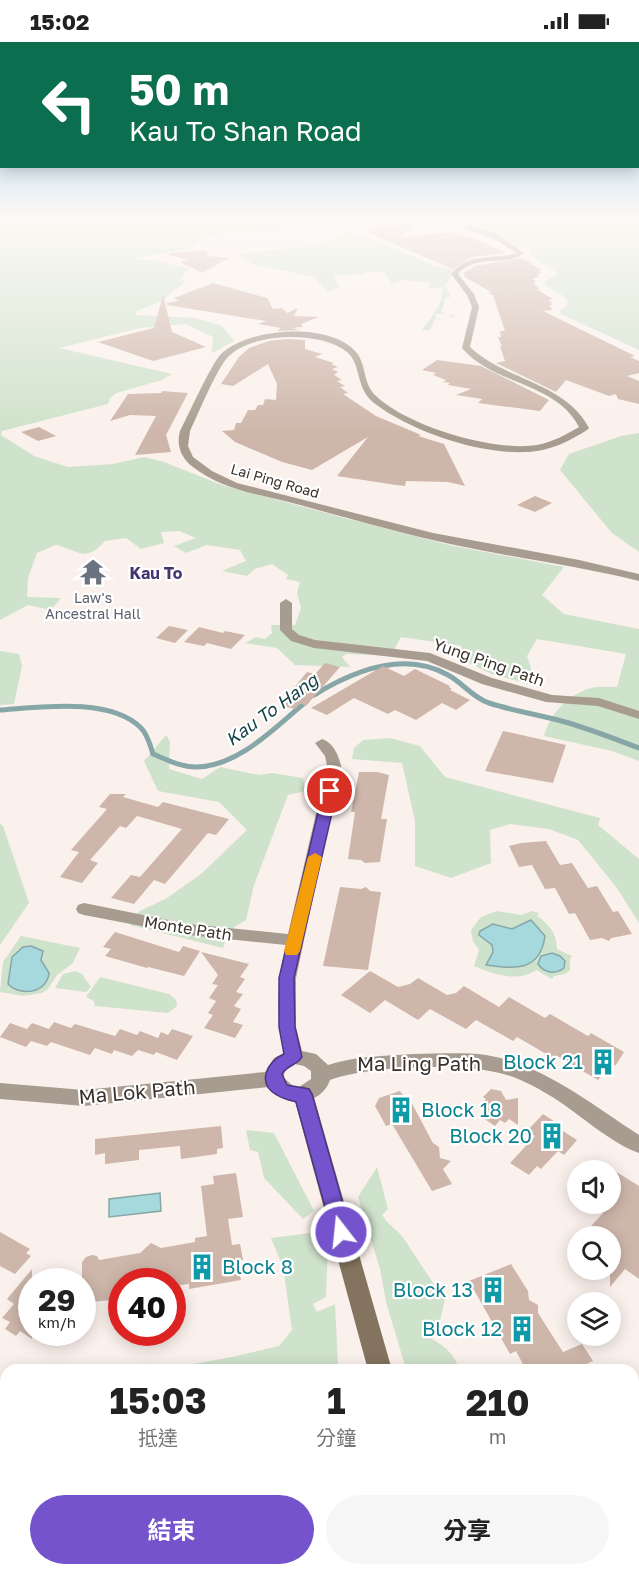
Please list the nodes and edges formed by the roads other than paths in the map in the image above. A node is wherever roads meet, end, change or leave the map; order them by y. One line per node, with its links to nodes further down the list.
1 (465, 289): 2 (street, Lai Ping Road)
2 (639, 578)
3 (286, 603): 4 (street, Yung Ping Path)
4 (639, 715)
5 (322, 743): 7 (street)
6 (84, 909): 7 (street, Monte Path)
7 (294, 940): 8 (street)
8 (294, 1057): 9 (street); 10 (street)
9 (322, 1075): 12 (street); 13 (street, Ma Ling Path)
10 (274, 1079): 11 (street, Ma Lok Path); 12 (street)
11 (0, 1091)
12 (303, 1094): 14 (street)
13 (639, 1145)
14 (378, 1364)

